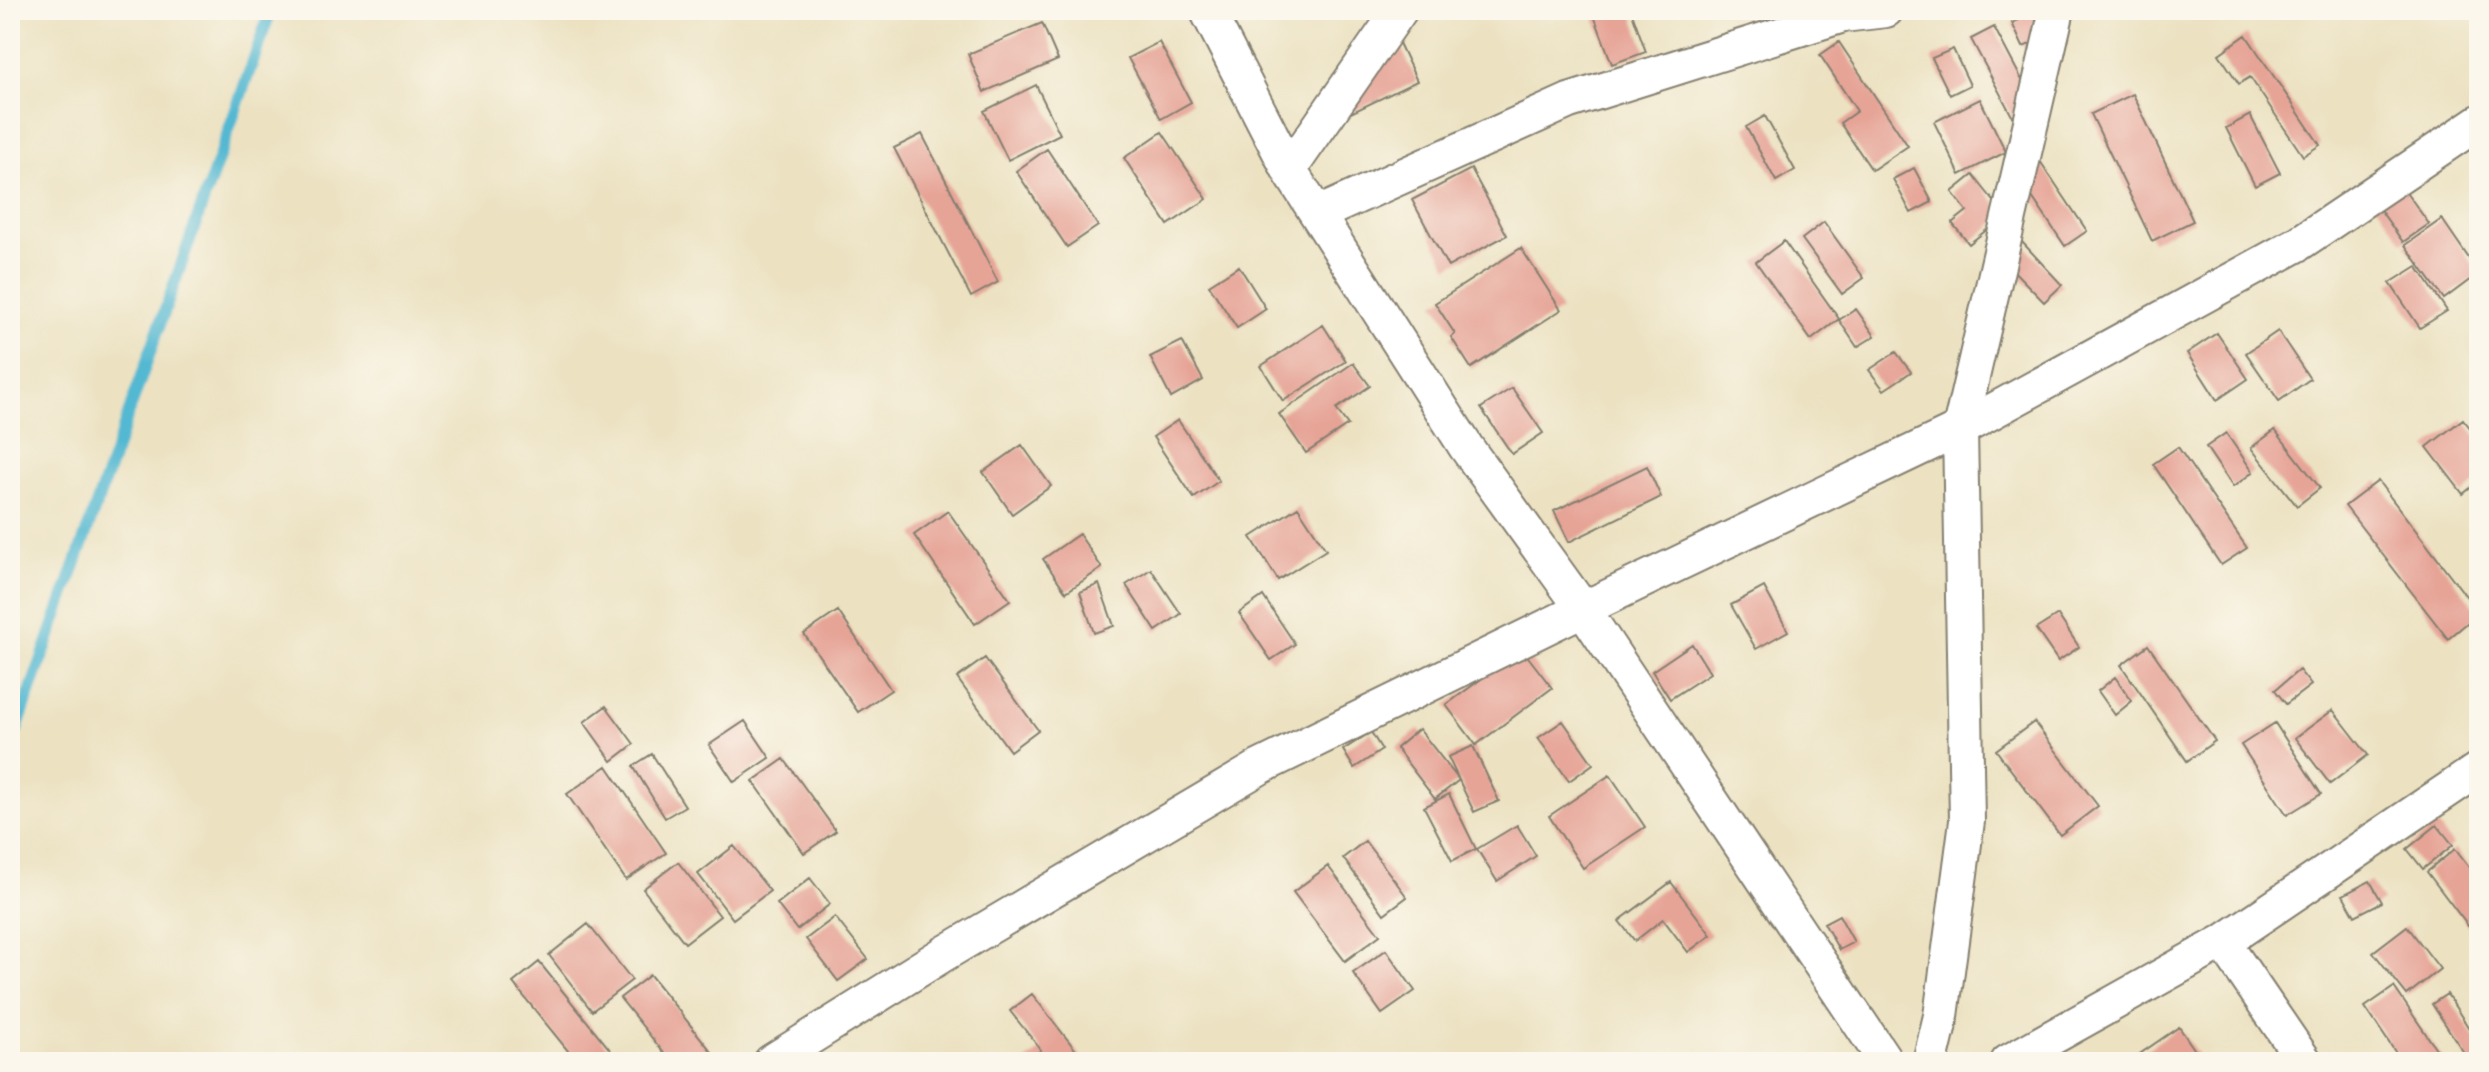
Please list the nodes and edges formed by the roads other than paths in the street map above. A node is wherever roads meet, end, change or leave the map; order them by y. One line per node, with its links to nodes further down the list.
1 (1207, 10): 7 (street)
2 (1400, 10): 7 (street)
3 (1886, 10): 5 (street)
4 (2057, 10): 9 (street)
5 (1842, 13): 8 (street)
6 (2479, 122): 9 (street)
7 (1289, 170): 8 (street)
8 (1318, 214): 10 (street)
9 (1960, 429): 10 (street); 15 (street)
10 (1583, 609): 13 (street); 14 (street)
11 (2479, 769): 12 (street)
12 (2223, 942): 16 (street); 17 (street)
13 (771, 1062)
14 (1886, 1062)
15 (1930, 1062)
16 (2008, 1062)
17 (2305, 1062)

